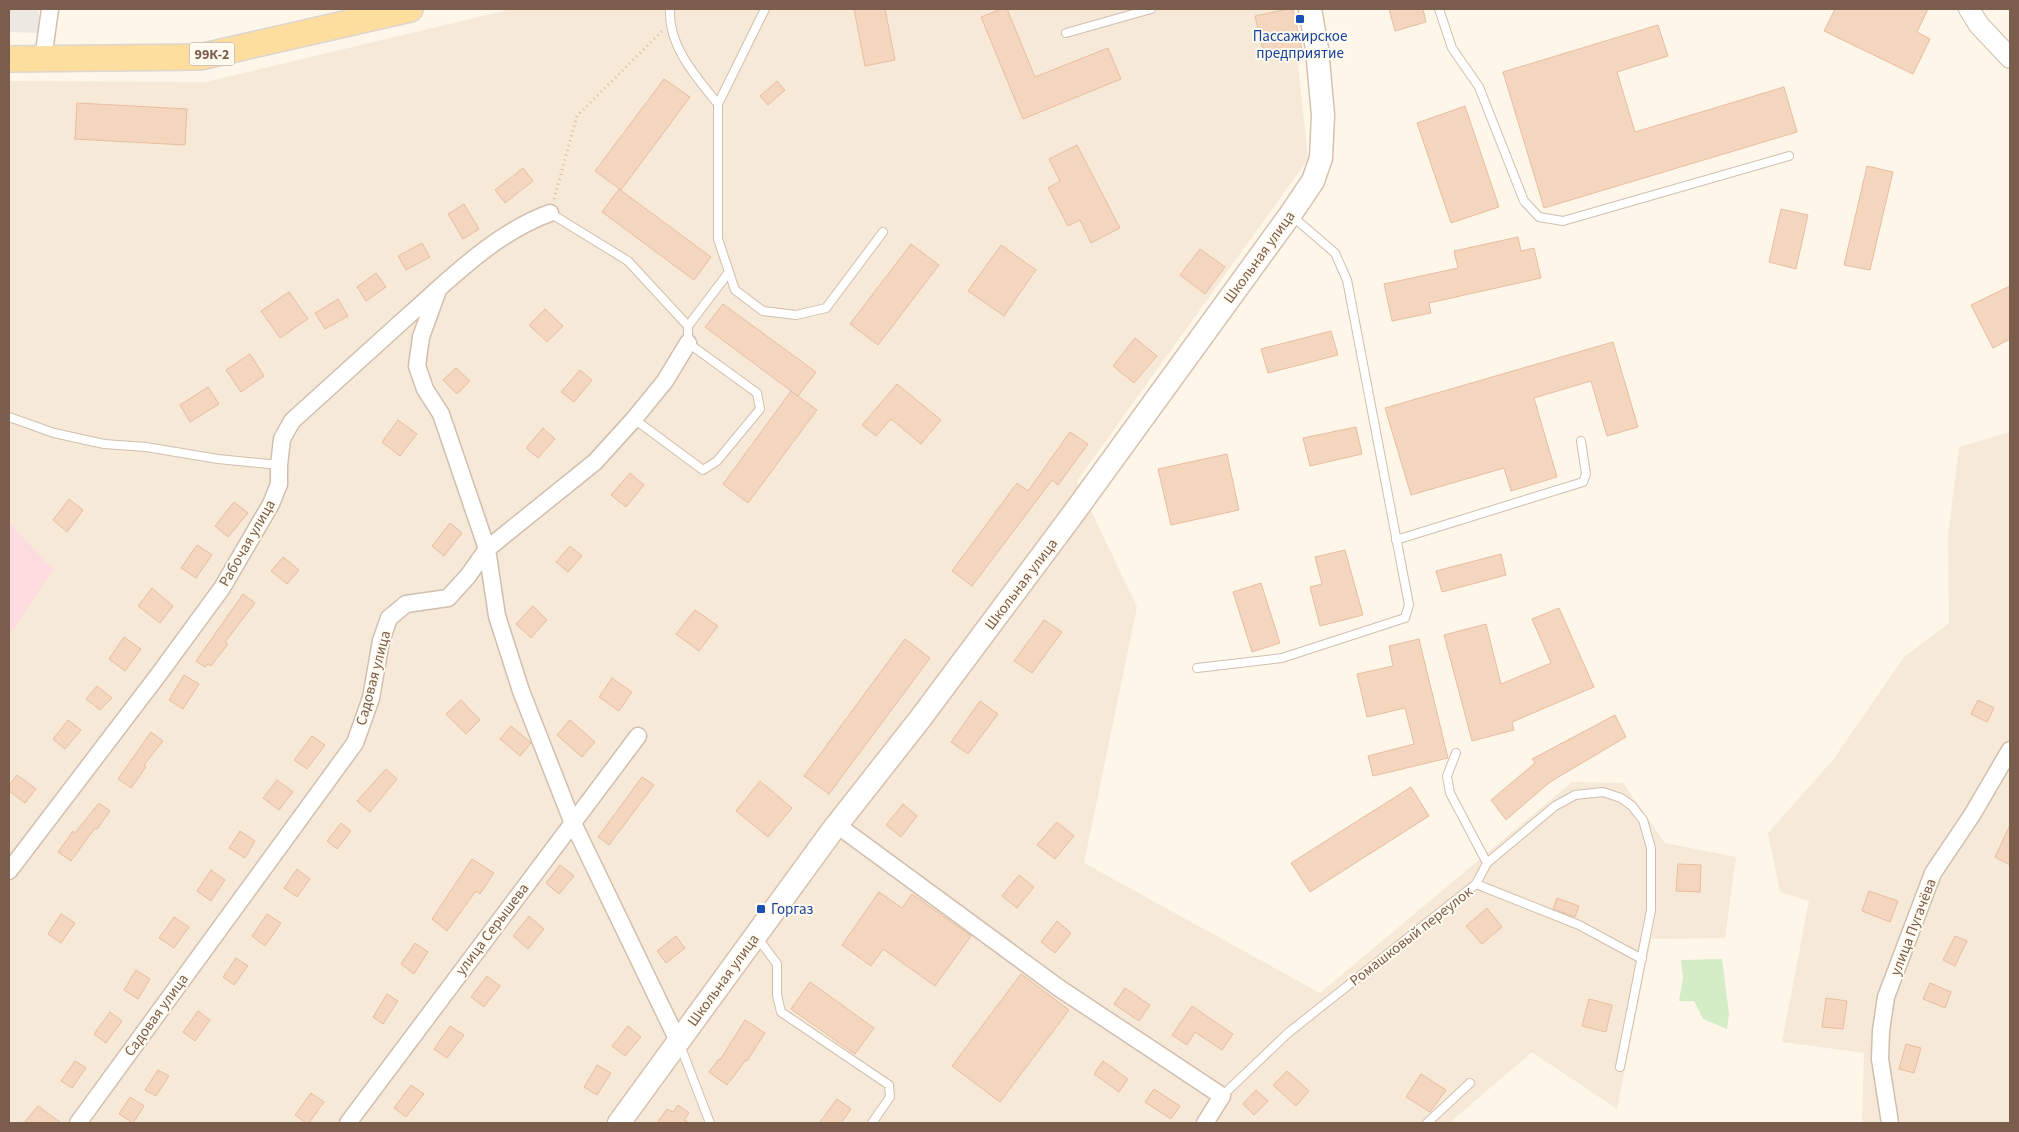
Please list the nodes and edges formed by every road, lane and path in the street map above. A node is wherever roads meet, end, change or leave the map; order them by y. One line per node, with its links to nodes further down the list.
1 (50, 9): 13 (street)
2 (410, 9): 13 (main road, 99К-2)
3 (670, 9): 9 (lane)
4 (765, 9): 14 (lane)
5 (1151, 9): 10 (lane)
6 (1310, 9): 17 (main road, Школьная улица)
7 (1440, 9): 15 (lane)
8 (1969, 9): 11 (street)
9 (669, 23): 14 (lane); 16 (path)
10 (1066, 33)
11 (2010, 58)
12 (9, 59): 13 (main road, 99К-2)
13 (43, 59)
14 (718, 104): 19 (lane)
15 (1789, 156)
16 (550, 213): 20 (street, Рабочая улица); 21 (lane)
17 (1290, 215): 27 (lane); 34 (main road, Школьная улица)
18 (883, 232): 19 (lane)
19 (729, 272): 21 (lane)
20 (439, 288): 26 (street, Рабочая улица); 28 (street)
21 (688, 326): 22 (lane)
22 (688, 343): 24 (street, Садовая улица); 24 (lane)
23 (9, 417): 26 (lane)
24 (634, 419): 28 (street, Садовая улица)
25 (1581, 441): 27 (lane)
26 (279, 465): 36 (street, Рабочая улица)
27 (1396, 540): 29 (lane)
28 (487, 549): 33 (street); 44 (street, Садовая улица)
29 (1197, 668)
30 (638, 736): 33 (street, улица Серышева)
31 (2010, 750): 51 (street, улица Пугачёва)
32 (1456, 753): 35 (lane)
33 (572, 821): 40 (street); 45 (street, улица Серышева)
34 (837, 825): 38 (main road, Школьная улица); 43 (street)
35 (1487, 863): 37 (lane, Ромашковый переулок); 39 (lane, Ромашковый переулок)
36 (9, 871)
37 (1476, 884): 39 (lane); 43 (lane, Ромашковый переулок)
38 (755, 935): 40 (main road, Школьная улица); 48 (lane)
39 (1642, 959): 41 (lane, Ромашковый переулок)
40 (678, 1041): 46 (main road, Школьная улица); 47 (lane)
41 (1620, 1067)
42 (1470, 1083): 50 (lane)
43 (1222, 1096): 49 (street)
44 (78, 1123)
45 (348, 1123)
46 (619, 1123)
47 (710, 1123)
48 (872, 1123)
49 (1205, 1123)
50 (1427, 1123)
51 (1890, 1123)

